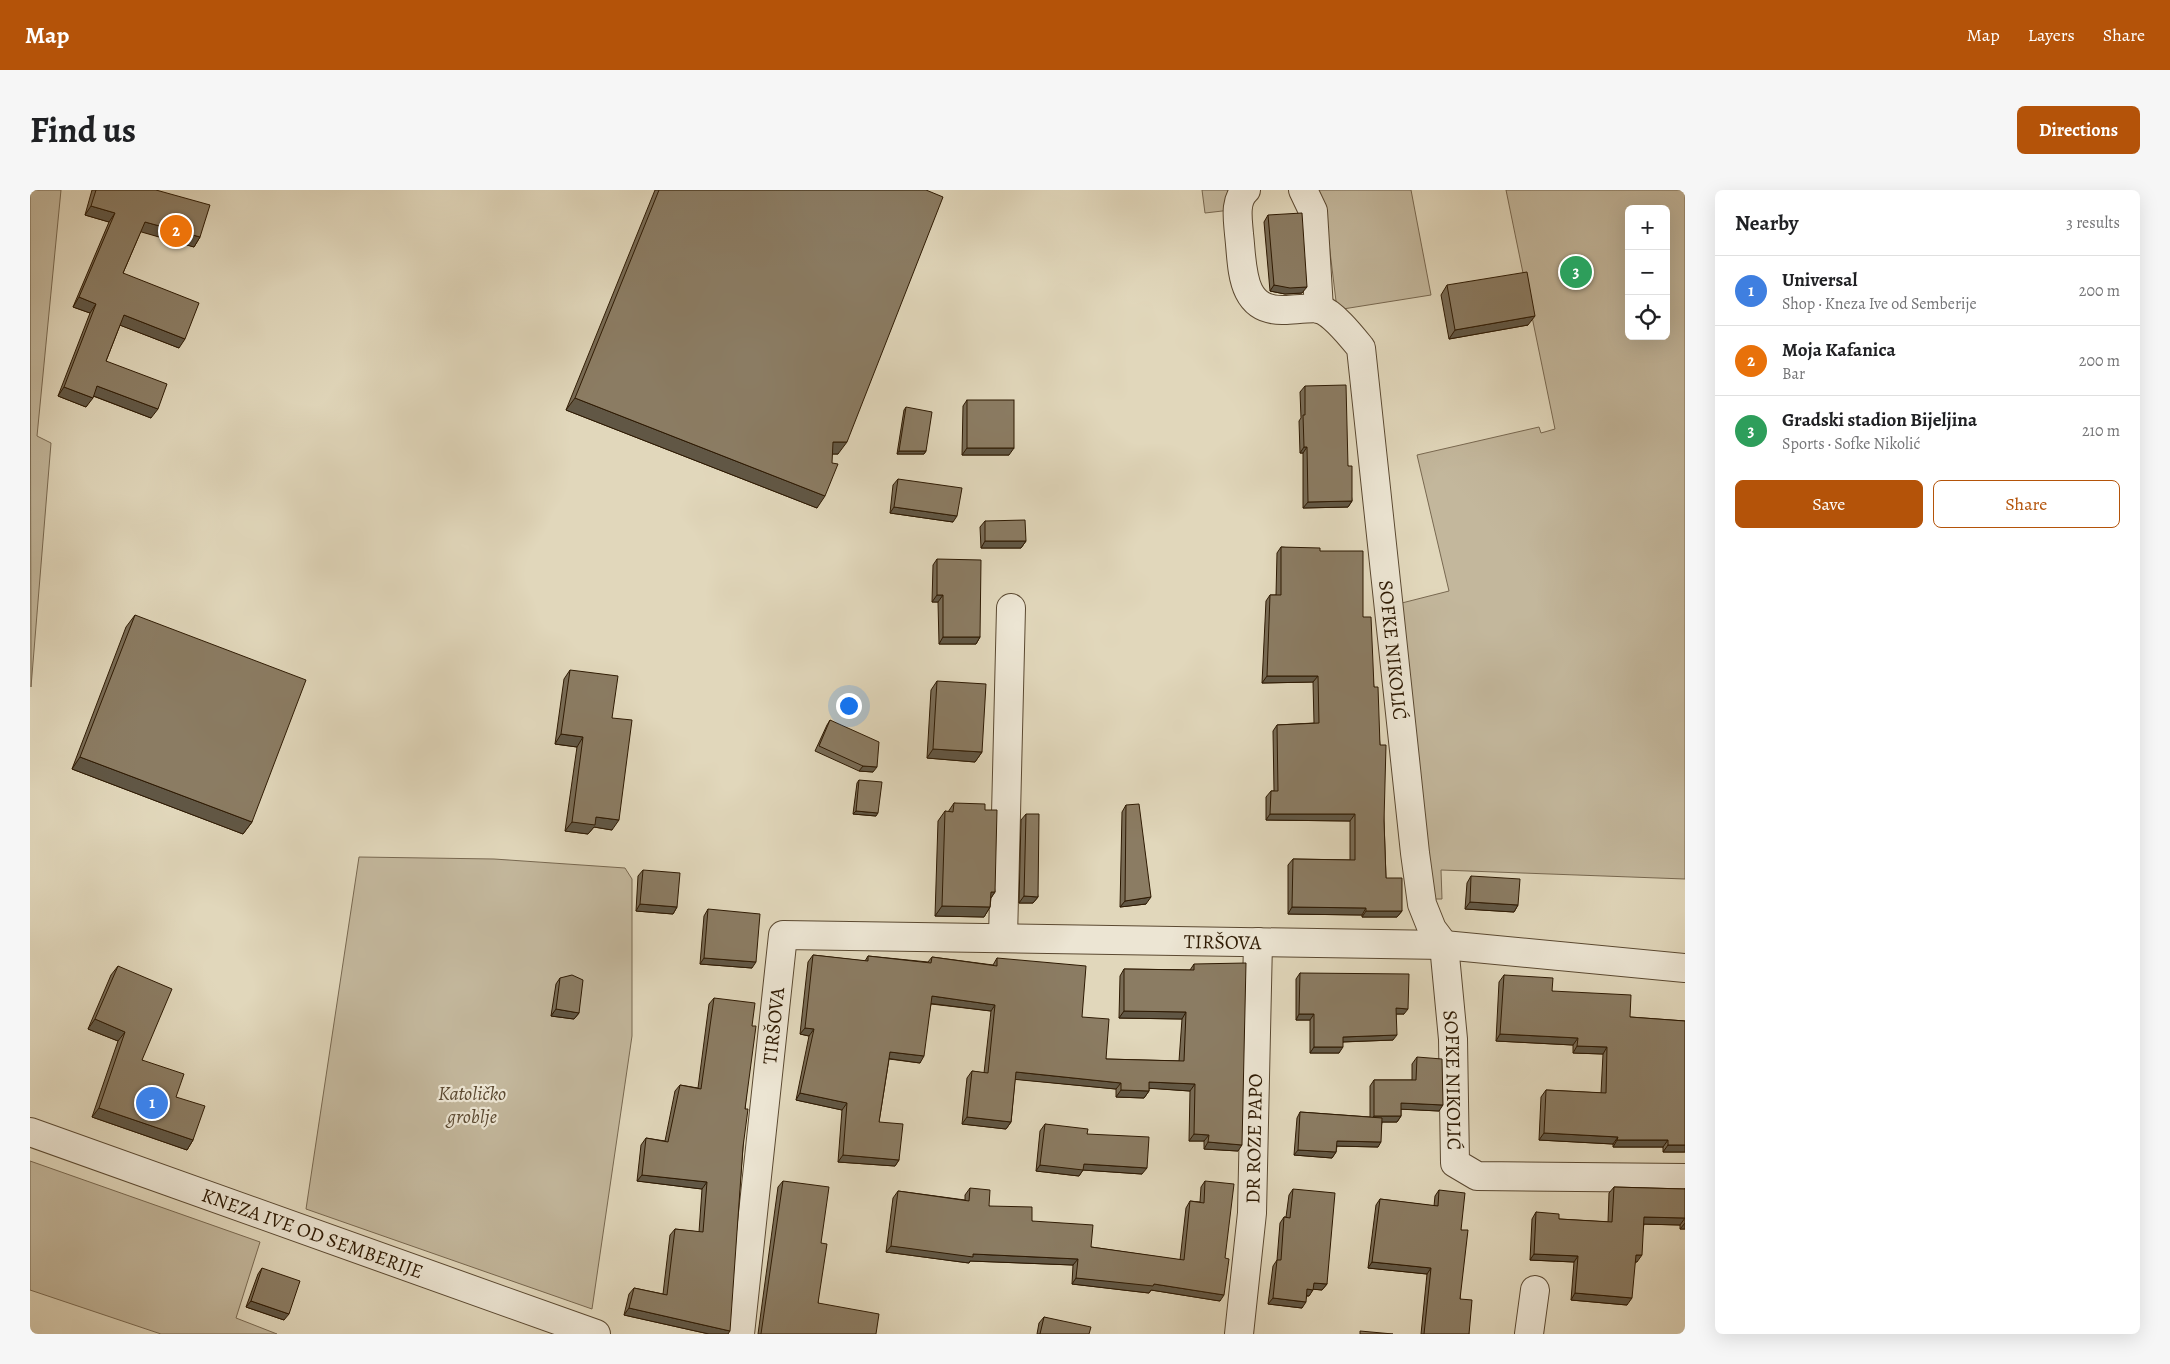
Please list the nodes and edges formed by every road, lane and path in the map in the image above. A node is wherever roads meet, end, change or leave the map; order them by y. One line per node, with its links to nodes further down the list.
1 (1246, 190): 3 (street)
2 (1303, 190): 3 (street)
3 (1319, 309): 7 (street, SOFKE NIKOLIĆ)
4 (1011, 608): 5 (street)
5 (1003, 938): 6 (street, TIRŠOVA); 13 (street, TIRŠOVA)
6 (1258, 942): 7 (street, TIRŠOVA); 14 (street, DR ROZE PAPO)
7 (1444, 945): 8 (street); 10 (street, SOFKE NIKOLIĆ)
8 (1685, 968)
9 (30, 1132): 12 (street, KNEZA IVE OD SEMBERIJE)
10 (1685, 1178)
11 (1535, 1290): 15 (street)
12 (596, 1334)
13 (740, 1334)
14 (1239, 1334)
15 (1529, 1334)

